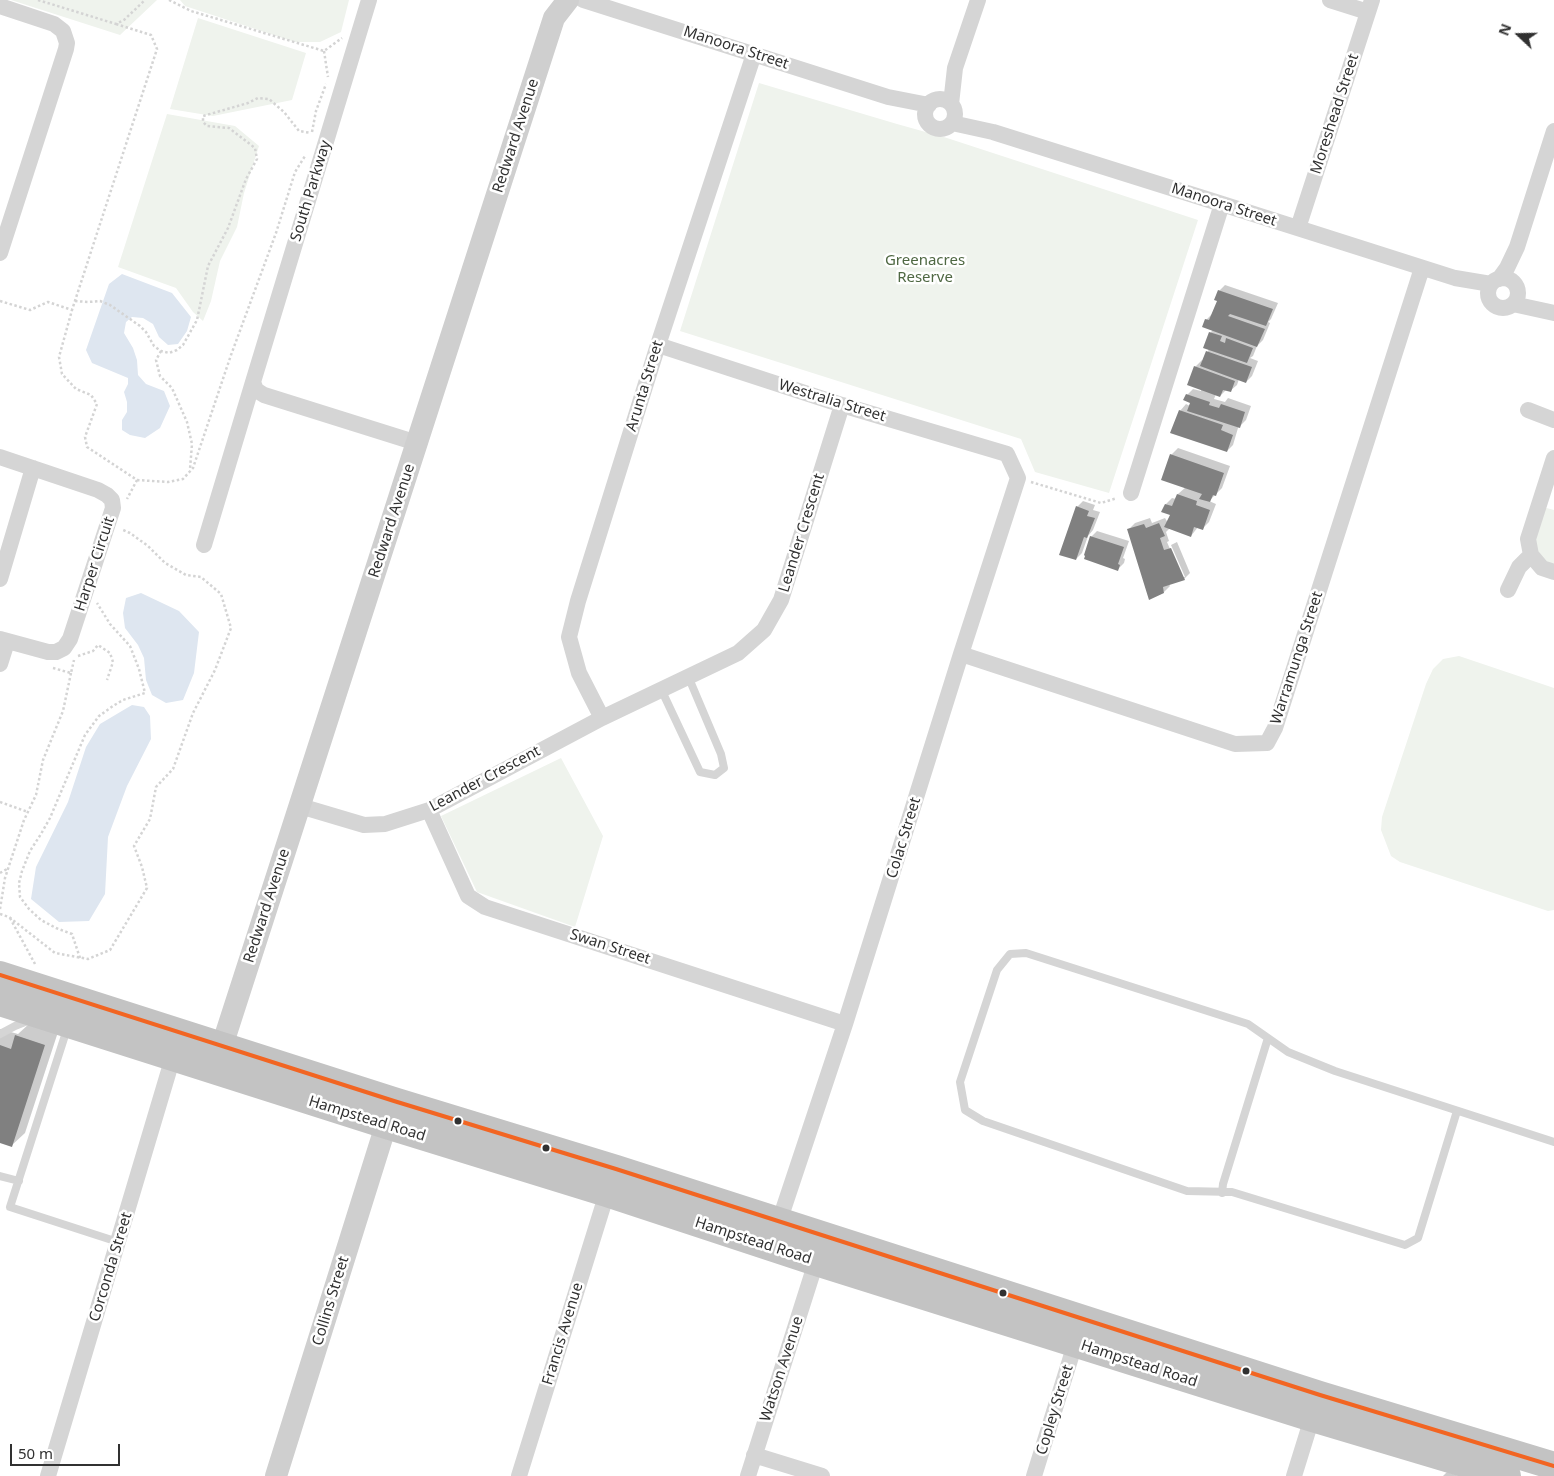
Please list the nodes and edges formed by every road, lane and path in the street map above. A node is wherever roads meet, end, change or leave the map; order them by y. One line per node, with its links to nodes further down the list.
1 (38, 0): 11 (path)
2 (145, 0): 11 (path)
3 (169, 0): 13 (path)
4 (369, 0): 12 (street, South Parkway)
5 (568, 0): 35 (street, Redward Avenue)
6 (583, 0): 14 (street, Manoora Street)
7 (978, 0): 15 (street)
8 (1330, 0): 10 (street)
9 (0, 6): 21 (street)
10 (1370, 6): 19 (street, Moreshead Street)
11 (116, 24): 25 (path)
12 (357, 38): 13 (path); 31 (street, South Parkway)
13 (324, 51): 30 (path)
14 (754, 54): 15 (street, Manoora Street); 29 (street, Arunta Street)
15 (942, 109): 18 (street, Manoora Street)
16 (1554, 131): 20 (street)
17 (307, 152): 39 (path)
18 (1222, 204): 19 (street, Manoora Street); 42 (street)
19 (1298, 228): 22 (street, Manoora Street)
20 (1517, 247): 23 (street); 24 (street)
21 (0, 253)
22 (1422, 268): 23 (street, Manoora Street); 54 (street, Warramunga Street)
23 (1493, 287): 24 (street); 24 (street)
24 (1515, 294): 28 (street)
25 (75, 301): 27 (path); 30 (path)
26 (0, 302): 27 (path)
27 (72, 310): 41 (path)
28 (1554, 313)
29 (658, 346): 32 (street, Westralia Street); 62 (street, Arunta Street)
30 (161, 351): 39 (path)
31 (253, 382): 35 (street); 46 (street, South Parkway)
32 (842, 405): 40 (street, Westralia Street); 59 (street, Leander Crescent)
33 (1528, 410): 34 (street)
34 (1554, 420)
35 (417, 443): 64 (street, Redward Avenue)
36 (0, 457): 38 (street, Harper Circuit)
37 (1554, 458): 47 (street)
38 (34, 468): 45 (street); 52 (street, Harper Circuit)
39 (190, 471): 41 (path)
40 (1018, 478): 42 (path); 54 (street, Colac Street)
41 (137, 480): 43 (path)
42 (1130, 493)
43 (124, 504)
44 (115, 527): 72 (path)
45 (5, 544): 49 (street)
46 (204, 545)
47 (1531, 556): 48 (street); 50 (street)
48 (1554, 572)
49 (0, 579)
50 (1508, 590)
51 (97, 602): 72 (path)
52 (4, 640): 56 (street)
53 (76, 650): 55 (path)
54 (961, 654): 77 (street, Colac Street)
55 (74, 658): 58 (path); 60 (path)
56 (0, 664)
57 (47, 667): 58 (path)
58 (71, 673): 66 (path)
59 (688, 676): 61 (street, Leander Crescent); 61 (lane)
60 (107, 680)
61 (661, 689): 62 (street, Leander Crescent)
62 (602, 718): 65 (street, Leander Crescent)
63 (0, 802): 66 (path)
64 (300, 806): 65 (street, Leander Crescent); 81 (street, Redward Avenue)
65 (429, 810): 77 (street, Swan Street)
66 (28, 812): 67 (path)
67 (8, 868): 68 (path); 69 (path)
68 (0, 873)
69 (0, 909)
70 (0, 914): 71 (path)
71 (9, 917): 72 (path); 73 (path)
72 (80, 958)
73 (36, 965)
74 (0, 975): 80 (highway, Hampstead Road)
75 (0, 1002): 76 (highway, Hampstead Road)
76 (56, 1020): 78 (lane); 80 (highway, Hampstead Road); 86 (lane)
77 (845, 1024): 89 (street, Colac Street)
78 (0, 1034)
79 (1268, 1038): 82 (lane); 88 (lane); 88 (lane)
80 (177, 1045): 81 (highway, Hampstead Road); 91 (street, Corconda Street)
81 (218, 1058): 83 (highway, Hampstead Road)
82 (1457, 1112): 84 (lane); 88 (lane)
83 (390, 1113): 87 (highway, Hampstead Road); 101 (street, Collins Street)
84 (1554, 1142)
85 (0, 1176): 86 (lane)
86 (18, 1181): 91 (lane)
87 (611, 1181): 89 (highway, Hampstead Road); 102 (street, Francis Avenue)
88 (1222, 1193)
89 (775, 1234): 90 (highway, Hampstead Road); 92 (highway, Hampstead Road)
90 (824, 1236): 92 (highway); 93 (highway, Hampstead Road)
91 (118, 1242): 100 (street, Corconda Street)
92 (816, 1262): 94 (highway, Hampstead Road); 96 (street, Watson Avenue)
93 (1083, 1318): 94 (highway); 95 (highway, Hampstead Road)
94 (1075, 1344): 95 (highway, Hampstead Road); 105 (street, Copley Street)
95 (1316, 1407): 98 (highway, Hampstead Road); 106 (street)
96 (754, 1455): 103 (street, Watson Avenue); 104 (street)
97 (1554, 1457): 98 (street)
98 (1514, 1466): 99 (highway, Hampstead Road)
99 (1554, 1466)
100 (48, 1476)
101 (276, 1476)
102 (519, 1476)
103 (748, 1476)
104 (822, 1476)
105 (1034, 1476)
106 (1294, 1476)

